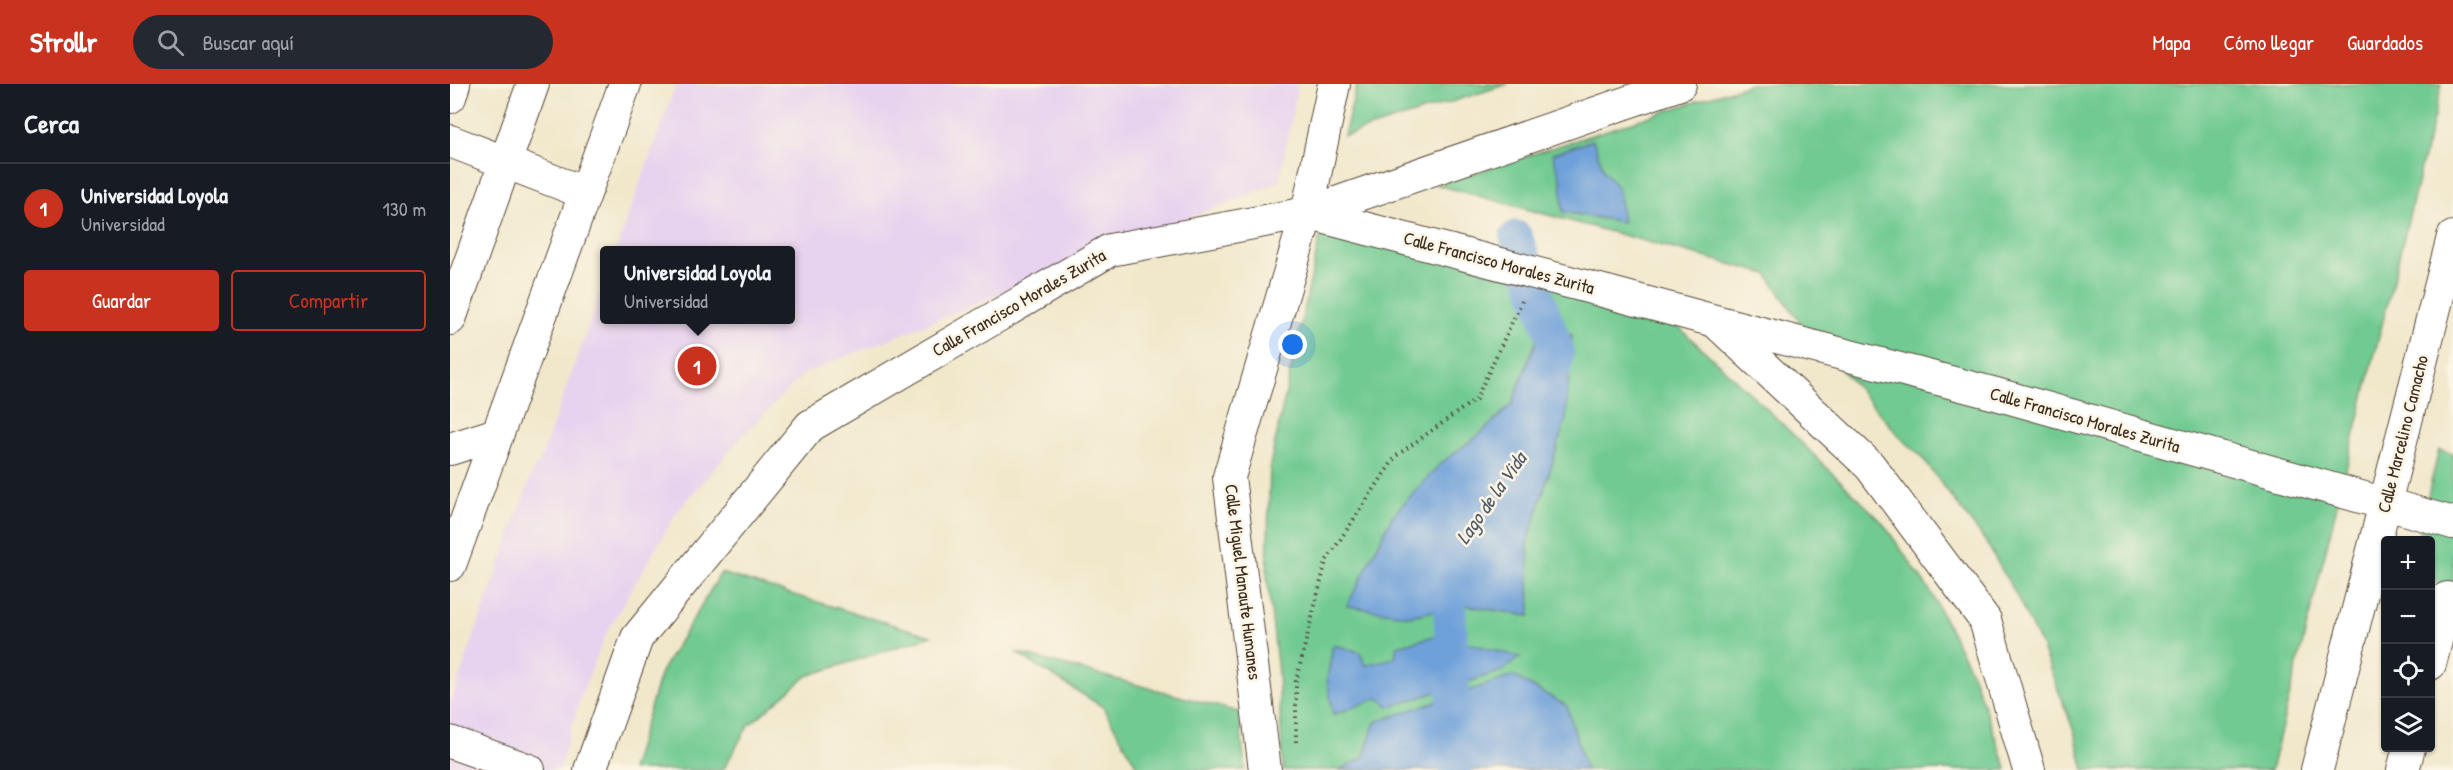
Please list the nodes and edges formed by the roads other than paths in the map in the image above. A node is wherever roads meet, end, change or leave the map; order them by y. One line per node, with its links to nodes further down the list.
1 (454, 84): 6 (street)
2 (533, 84): 8 (street)
3 (625, 84): 9 (street)
4 (1334, 84): 10 (street, Calle Miguel Manaute Humanes)
5 (1680, 84): 10 (street)
6 (450, 97)
7 (450, 141): 8 (street)
8 (506, 161): 9 (street); 12 (street)
9 (585, 193): 14 (street)
10 (1307, 213): 13 (street, Calle Francisco Morales Zurita, bridge); 24 (street, Calle Francisco Morales Zurita); 25 (street, Calle Miguel Manaute Humanes)
11 (2453, 237): 16 (street, Calle Marcelino Camacho)
12 (450, 319)
13 (1716, 321): 16 (street, Calle Francisco Morales Zurita); 26 (street, Calle Francisco Morales Zurita)
14 (497, 434): 15 (street); 18 (street)
15 (450, 449)
16 (2385, 504): 17 (street, Calle Francisco Morales Zurita); 27 (street, Calle Marcelino Camacho)
17 (2453, 523)
18 (450, 565)
19 (2453, 599): 20 (street)
20 (2435, 646)
21 (450, 742): 23 (street)
22 (2408, 752): 28 (street)
23 (529, 770)
24 (590, 770)
25 (1265, 770)
26 (2029, 770)
27 (2318, 770)
28 (2403, 770)

